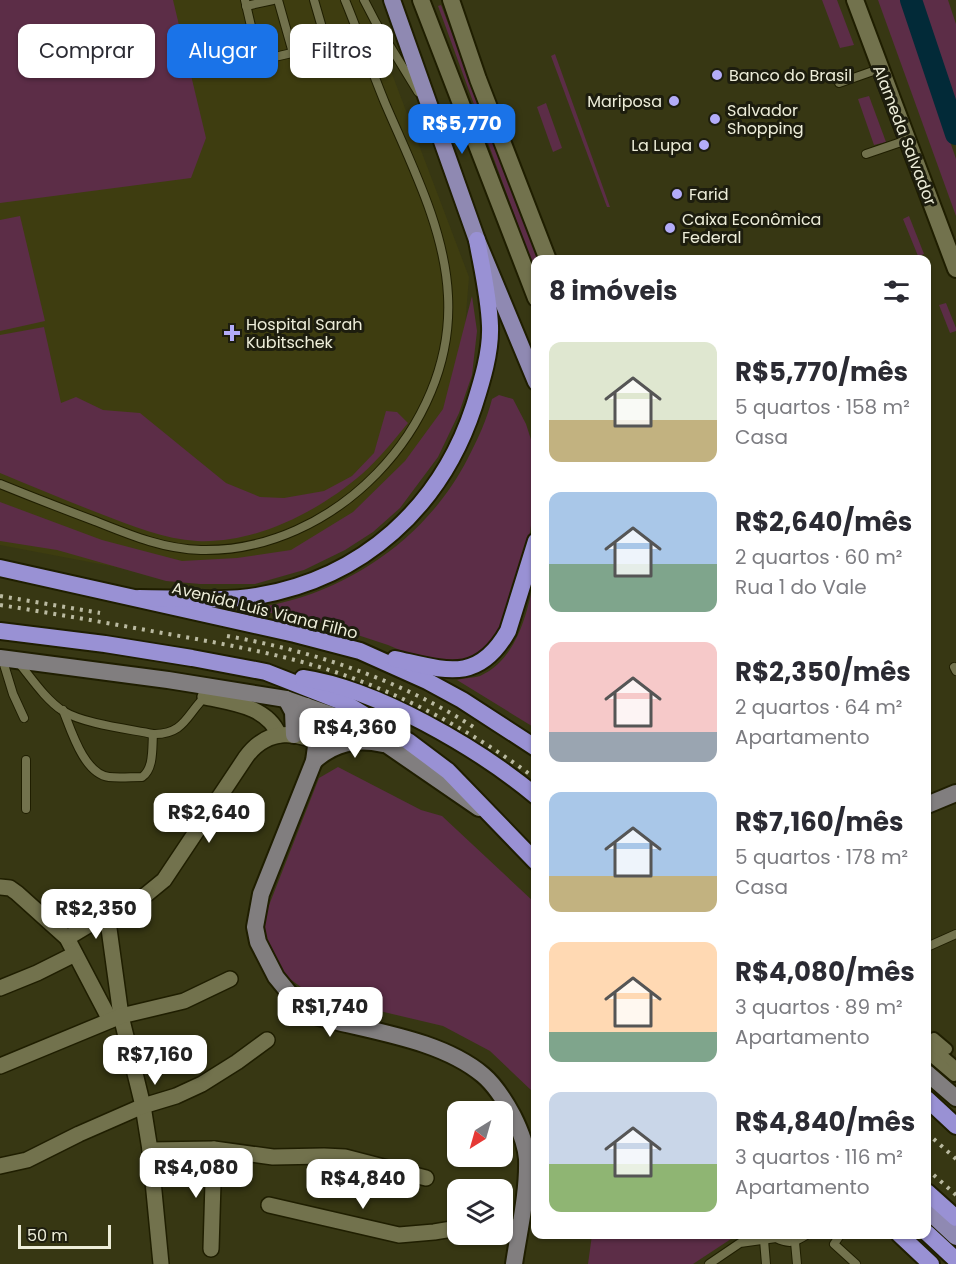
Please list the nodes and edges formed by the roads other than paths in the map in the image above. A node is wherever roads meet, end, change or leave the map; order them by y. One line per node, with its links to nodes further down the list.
1 (273, 0): 10 (lane)
2 (278, 0): 12 (lane)
3 (314, 0): 11 (lane)
4 (345, 0): 24 (lane)
5 (364, 0): 16 (lane)
6 (392, 0): 16 (main road)
7 (421, 0): 22 (street)
8 (451, 0): 20 (street)
9 (855, 0): 14 (street, Alameda Salvador)
10 (246, 3): 13 (lane)
11 (321, 24)
12 (290, 42)
13 (290, 54)
14 (879, 69): 15 (lane); 17 (street, Alameda Salvador)
15 (839, 83)
16 (432, 114): 19 (main road)
17 (907, 140): 18 (lane); 21 (street, Alameda Salvador)
18 (866, 154)
19 (477, 240): 23 (main road); 27 (highway)
20 (546, 255)
21 (956, 269)
22 (531, 285)
23 (531, 370)
24 (0, 484)
25 (531, 558): 29 (highway)
26 (0, 568): 27 (highway, Avenida Luís Viana Filho)
27 (139, 598): 29 (highway, Avenida Luís Viana Filho)
28 (0, 631): 31 (highway)
29 (360, 651): 40 (highway, Avenida Luís Viana Filho)
30 (6, 659): 32 (main road); 35 (lane); 36 (lane)
31 (266, 672): 43 (highway); 47 (highway)
32 (212, 692): 33 (main road); 37 (lane); 38 (street)
33 (286, 699): 34 (main road); 38 (main road)
34 (306, 706): 39 (main road); 41 (main road)
35 (63, 710): 37 (lane); 37 (lane)
36 (24, 718)
37 (153, 734)
38 (286, 735): 39 (street); 50 (street)
39 (324, 745): 41 (main road); 80 (main road)
40 (531, 745)
41 (391, 746): 47 (main road)
42 (26, 759): 46 (lane)
43 (531, 792)
44 (954, 797): 45 (main road)
45 (931, 804)
46 (26, 809)
47 (499, 822): 48 (highway)
48 (531, 857)
49 (0, 887): 52 (street)
50 (107, 914): 52 (street); 57 (street)
51 (956, 934): 53 (lane)
52 (67, 938): 54 (street)
53 (931, 945)
54 (75, 954): 56 (street); 57 (street)
55 (230, 979): 57 (street)
56 (0, 988)
57 (116, 1018): 63 (street); 69 (street)
58 (267, 1040): 69 (street)
59 (931, 1043): 61 (street)
60 (931, 1044): 64 (street)
61 (944, 1053)
62 (931, 1056): 65 (street)
63 (0, 1066)
64 (956, 1067)
65 (956, 1073)
66 (931, 1076): 67 (main road)
67 (956, 1098)
68 (931, 1103): 70 (highway)
69 (143, 1106): 72 (street); 73 (street)
70 (956, 1126)
71 (214, 1149): 72 (street); 74 (street); 91 (street)
72 (150, 1150): 93 (street)
73 (0, 1166)
74 (426, 1178)
75 (931, 1196): 78 (highway)
76 (269, 1204): 81 (street)
77 (931, 1214): 83 (main road)
78 (956, 1218)
79 (513, 1227): 80 (street)
80 (519, 1228): 94 (main road)
81 (447, 1230)
82 (931, 1237): 92 (highway)
83 (956, 1237)
84 (768, 1239): 89 (lane)
85 (782, 1239): 90 (lane)
86 (800, 1239): 90 (lane)
87 (838, 1239): 98 (lane)
88 (904, 1239): 99 (highway)
89 (764, 1240): 95 (lane); 96 (lane)
90 (795, 1242): 97 (lane)
91 (211, 1249)
92 (956, 1260)
93 (161, 1264)
94 (514, 1264)
95 (709, 1264)
96 (766, 1264)
97 (796, 1264)
98 (856, 1264)
99 (931, 1264)

